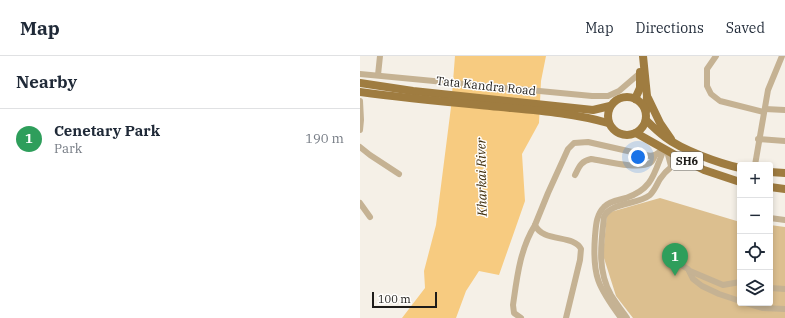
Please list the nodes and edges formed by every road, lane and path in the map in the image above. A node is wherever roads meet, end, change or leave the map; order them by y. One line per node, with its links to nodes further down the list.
1 (380, 56): 8 (street)
2 (637, 56): 6 (main road)
3 (643, 56): 12 (main road)
4 (716, 56): 17 (street)
5 (782, 56): 17 (street)
6 (640, 73): 8 (street); 13 (main road)
7 (360, 74): 8 (street)
8 (378, 75)
9 (360, 83): 11 (main road)
10 (360, 92): 11 (main road)
11 (413, 95): 16 (main road)
12 (647, 96): 19 (main road); 25 (main road)
13 (635, 99): 15 (main road); 19 (main road)
14 (360, 100): 21 (street)
15 (610, 106): 16 (main road); 20 (main road)
16 (555, 109): 20 (main road)
17 (764, 110): 18 (street); 23 (street)
18 (785, 110)
19 (646, 116): 22 (main road); 25 (main road, SH6)
20 (608, 123): 22 (main road)
21 (360, 130)
22 (636, 133): 27 (main road, SH6)
23 (758, 139): 24 (street); 30 (street)
24 (785, 141)
25 (672, 142): 27 (main road); 32 (main road, SH6)
26 (360, 147): 35 (street)
27 (665, 150): 28 (street); 29 (main road, SH6); 31 (street); 38 (street)
28 (655, 155): 36 (street); 46 (street)
29 (684, 160): 31 (street); 37 (main road, SH6)
30 (755, 162)
31 (671, 166): 39 (street)
32 (737, 167)
33 (773, 172): 34 (main road)
34 (785, 173)
35 (399, 174)
36 (575, 175)
37 (737, 181)
38 (649, 183): 39 (street); 57 (street)
39 (656, 187): 58 (street)
40 (773, 188): 41 (main road)
41 (785, 188)
42 (360, 203): 43 (street)
43 (370, 217)
44 (773, 218): 45 (street)
45 (785, 220)
46 (535, 225): 55 (street); 56 (street)
47 (671, 259): 48 (street)
48 (690, 271): 49 (street); 52 (street)
49 (737, 283)
50 (773, 288): 51 (street)
51 (785, 289)
52 (737, 300)
53 (756, 306): 54 (street)
54 (785, 308)
55 (521, 318)
56 (566, 318)
57 (621, 318)
58 (627, 318)

